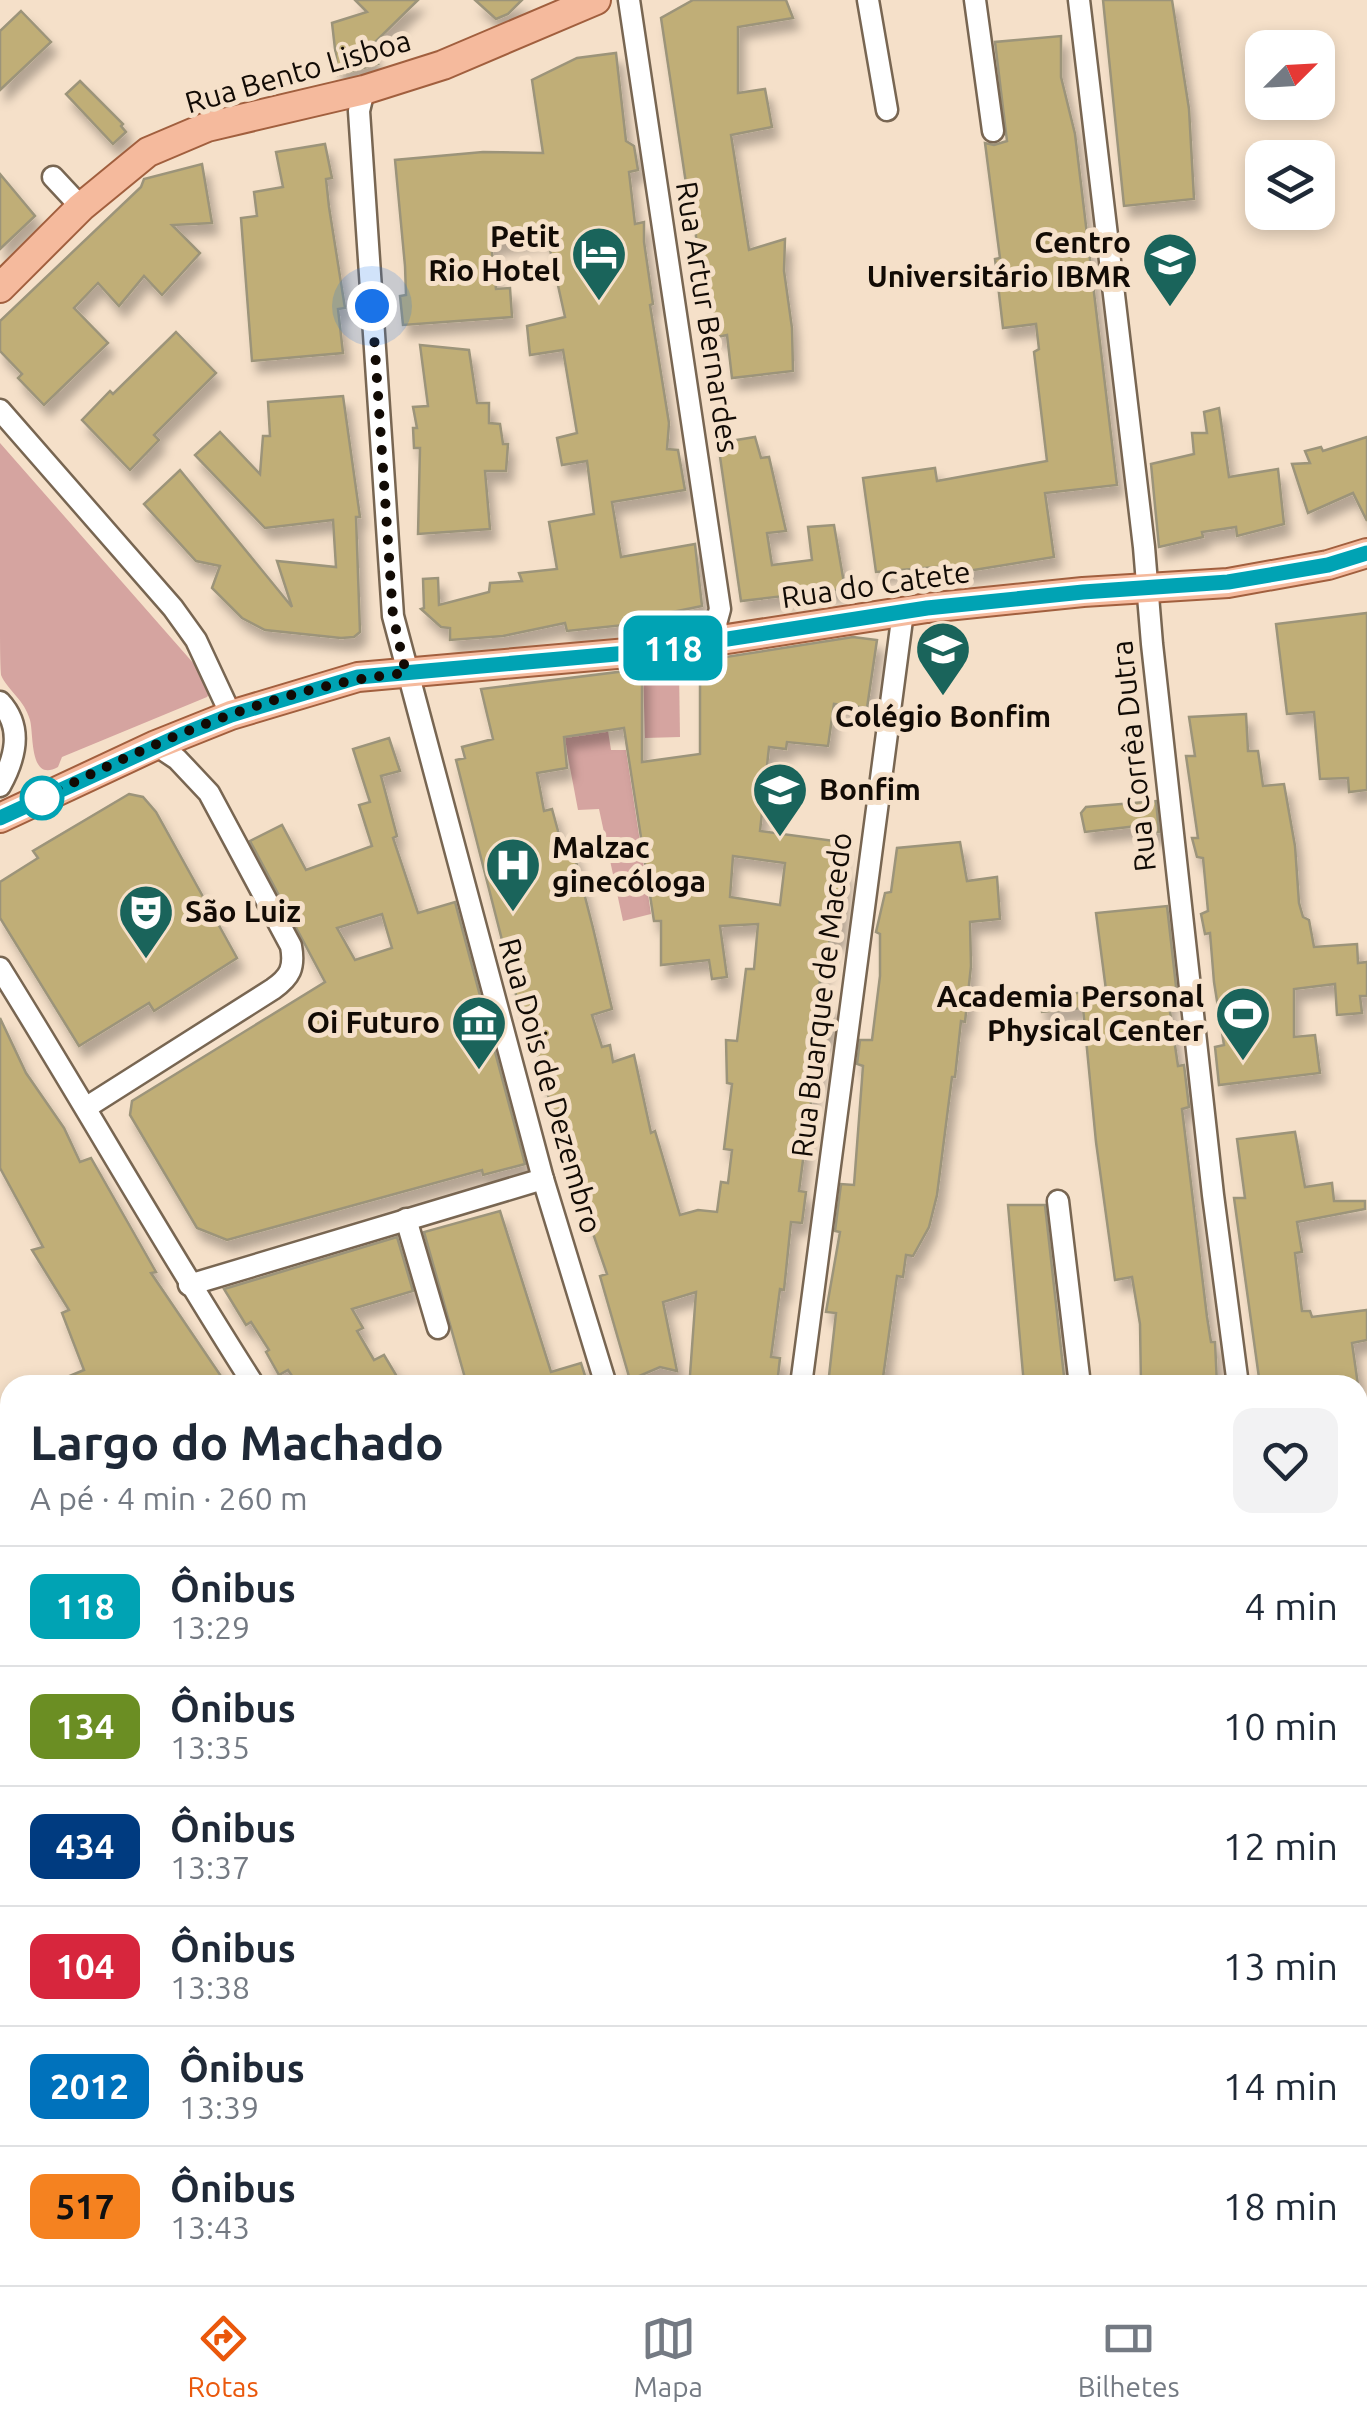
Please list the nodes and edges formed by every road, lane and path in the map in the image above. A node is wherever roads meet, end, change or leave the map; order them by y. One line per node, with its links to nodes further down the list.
1 (596, 0): 6 (main road, Rua Bento Lisboa)
2 (629, 0): 16 (street, Rua Artur Bernardes)
3 (868, 0): 7 (street)
4 (975, 0): 8 (street)
5 (1078, 0): 14 (street, Rua Corrêa Dutra)
6 (364, 90): 10 (main road, Rua Bento Lisboa); 17 (street, Rua Dois de Dezembro)
7 (888, 110)
8 (993, 131)
9 (53, 177): 10 (street)
10 (81, 208): 11 (main road, Rua Bento Lisboa)
11 (0, 288)
12 (0, 410): 19 (street)
13 (1367, 553): 14 (main road, Rua do Catete)
14 (1146, 588): 15 (main road, Rua do Catete); 34 (street, Rua Corrêa Dutra)
15 (902, 612): 16 (main road, Rua do Catete); 32 (street, Rua Buarque de Macedo)
16 (711, 642): 17 (main road, Rua do Catete)
17 (406, 673): 19 (main road, Rua do Catete); 25 (street, Rua Dois de Dezembro)
18 (0, 702): 21 (street)
19 (231, 715): 20 (main road, Rua do Catete)
20 (156, 745): 22 (main road, Rua do Catete); 24 (street)
21 (0, 786)
22 (0, 818)
23 (0, 968): 24 (street)
24 (87, 1108): 28 (street)
25 (543, 1179): 27 (street); 31 (street, Rua Dois de Dezembro)
26 (1058, 1200): 33 (street)
27 (406, 1219): 28 (street); 29 (street)
28 (190, 1285): 30 (street)
29 (438, 1328)
30 (248, 1375)
31 (603, 1375)
32 (803, 1375)
33 (1079, 1375)
34 (1237, 1375)

